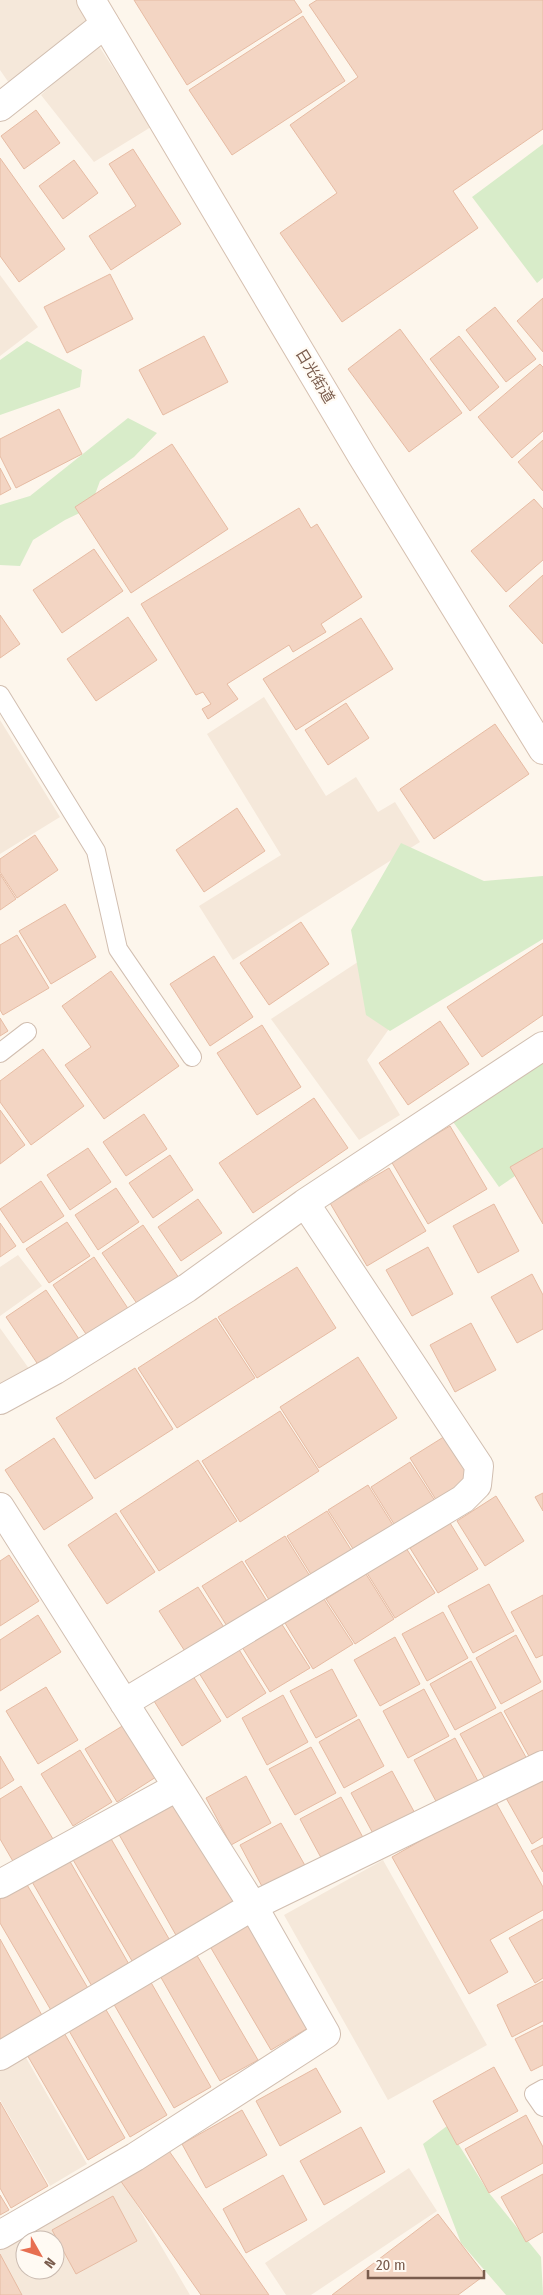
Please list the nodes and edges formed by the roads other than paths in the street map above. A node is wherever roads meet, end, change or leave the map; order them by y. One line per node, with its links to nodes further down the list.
1 (91, 0): 2 (street, 日光街道)
2 (104, 24): 3 (street); 5 (street, 日光街道)
3 (0, 107)
4 (0, 695): 9 (lane)
5 (543, 750)
6 (27, 1032): 8 (lane)
7 (543, 1046): 10 (street)
8 (0, 1052)
9 (192, 1058)
10 (304, 1203): 11 (street); 14 (street)
11 (0, 1400)
12 (0, 1508): 13 (street)
13 (10, 1543): 14 (street)
14 (124, 1703): 16 (street)
15 (543, 1765): 18 (street)
16 (177, 1787): 17 (street); 18 (street)
17 (0, 1884)
18 (253, 1906): 19 (street); 22 (street)
19 (0, 2056)
20 (543, 2089): 21 (lane)
21 (543, 2107)
22 (0, 2235)

